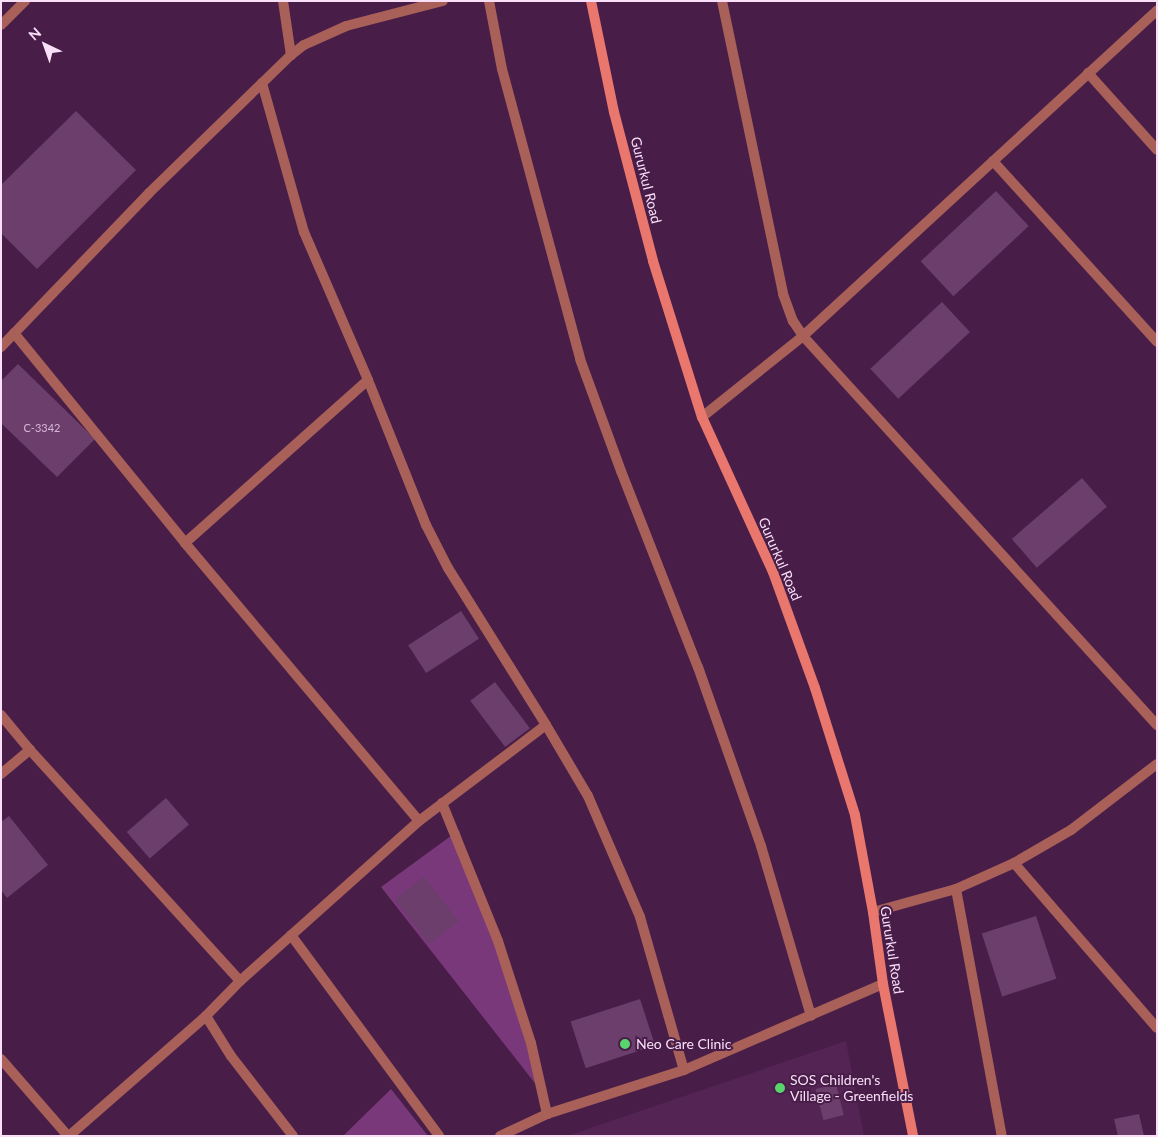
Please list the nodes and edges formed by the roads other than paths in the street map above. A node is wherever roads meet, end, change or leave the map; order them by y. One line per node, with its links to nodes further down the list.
1 (25, 1): 8 (street)
2 (283, 1): 9 (street)
3 (444, 1): 9 (street)
4 (489, 1): 36 (street)
5 (591, 1): 19 (street, Gururkul Road)
6 (722, 1): 15 (street)
7 (1157, 10): 10 (street)
8 (1, 25)
9 (291, 55): 11 (street)
10 (1088, 74): 12 (street); 13 (street)
11 (262, 83): 14 (street); 18 (street)
12 (1157, 150)
13 (993, 161): 15 (street); 16 (street)
14 (14, 333): 17 (street); 20 (street)
15 (803, 336): 19 (street); 23 (street)
16 (1157, 342)
17 (1, 347)
18 (368, 380): 20 (street); 22 (street)
19 (702, 417): 31 (street, Gururkul Road)
20 (185, 543): 28 (street)
21 (1, 715): 24 (street)
22 (546, 725): 27 (street); 39 (street)
23 (1157, 725)
24 (30, 750): 26 (street); 33 (street)
25 (1157, 764): 29 (street)
26 (1, 774)
27 (442, 803): 28 (street); 40 (street)
28 (419, 821): 32 (street)
29 (1014, 863): 30 (street); 37 (street)
30 (956, 889): 31 (street); 46 (street)
31 (873, 912): 34 (street, Gururkul Road)
32 (291, 935): 33 (street); 43 (street)
33 (240, 982): 35 (street)
34 (883, 984): 36 (street); 45 (street, Gururkul Road)
35 (206, 1016): 41 (street); 42 (street)
36 (811, 1016): 39 (street)
37 (1157, 1028)
38 (1, 1059): 41 (street)
39 (684, 1070): 40 (street)
40 (547, 1114): 44 (street)
41 (68, 1136)
42 (293, 1136)
43 (439, 1136)
44 (500, 1136)
45 (913, 1136)
46 (1002, 1136)

